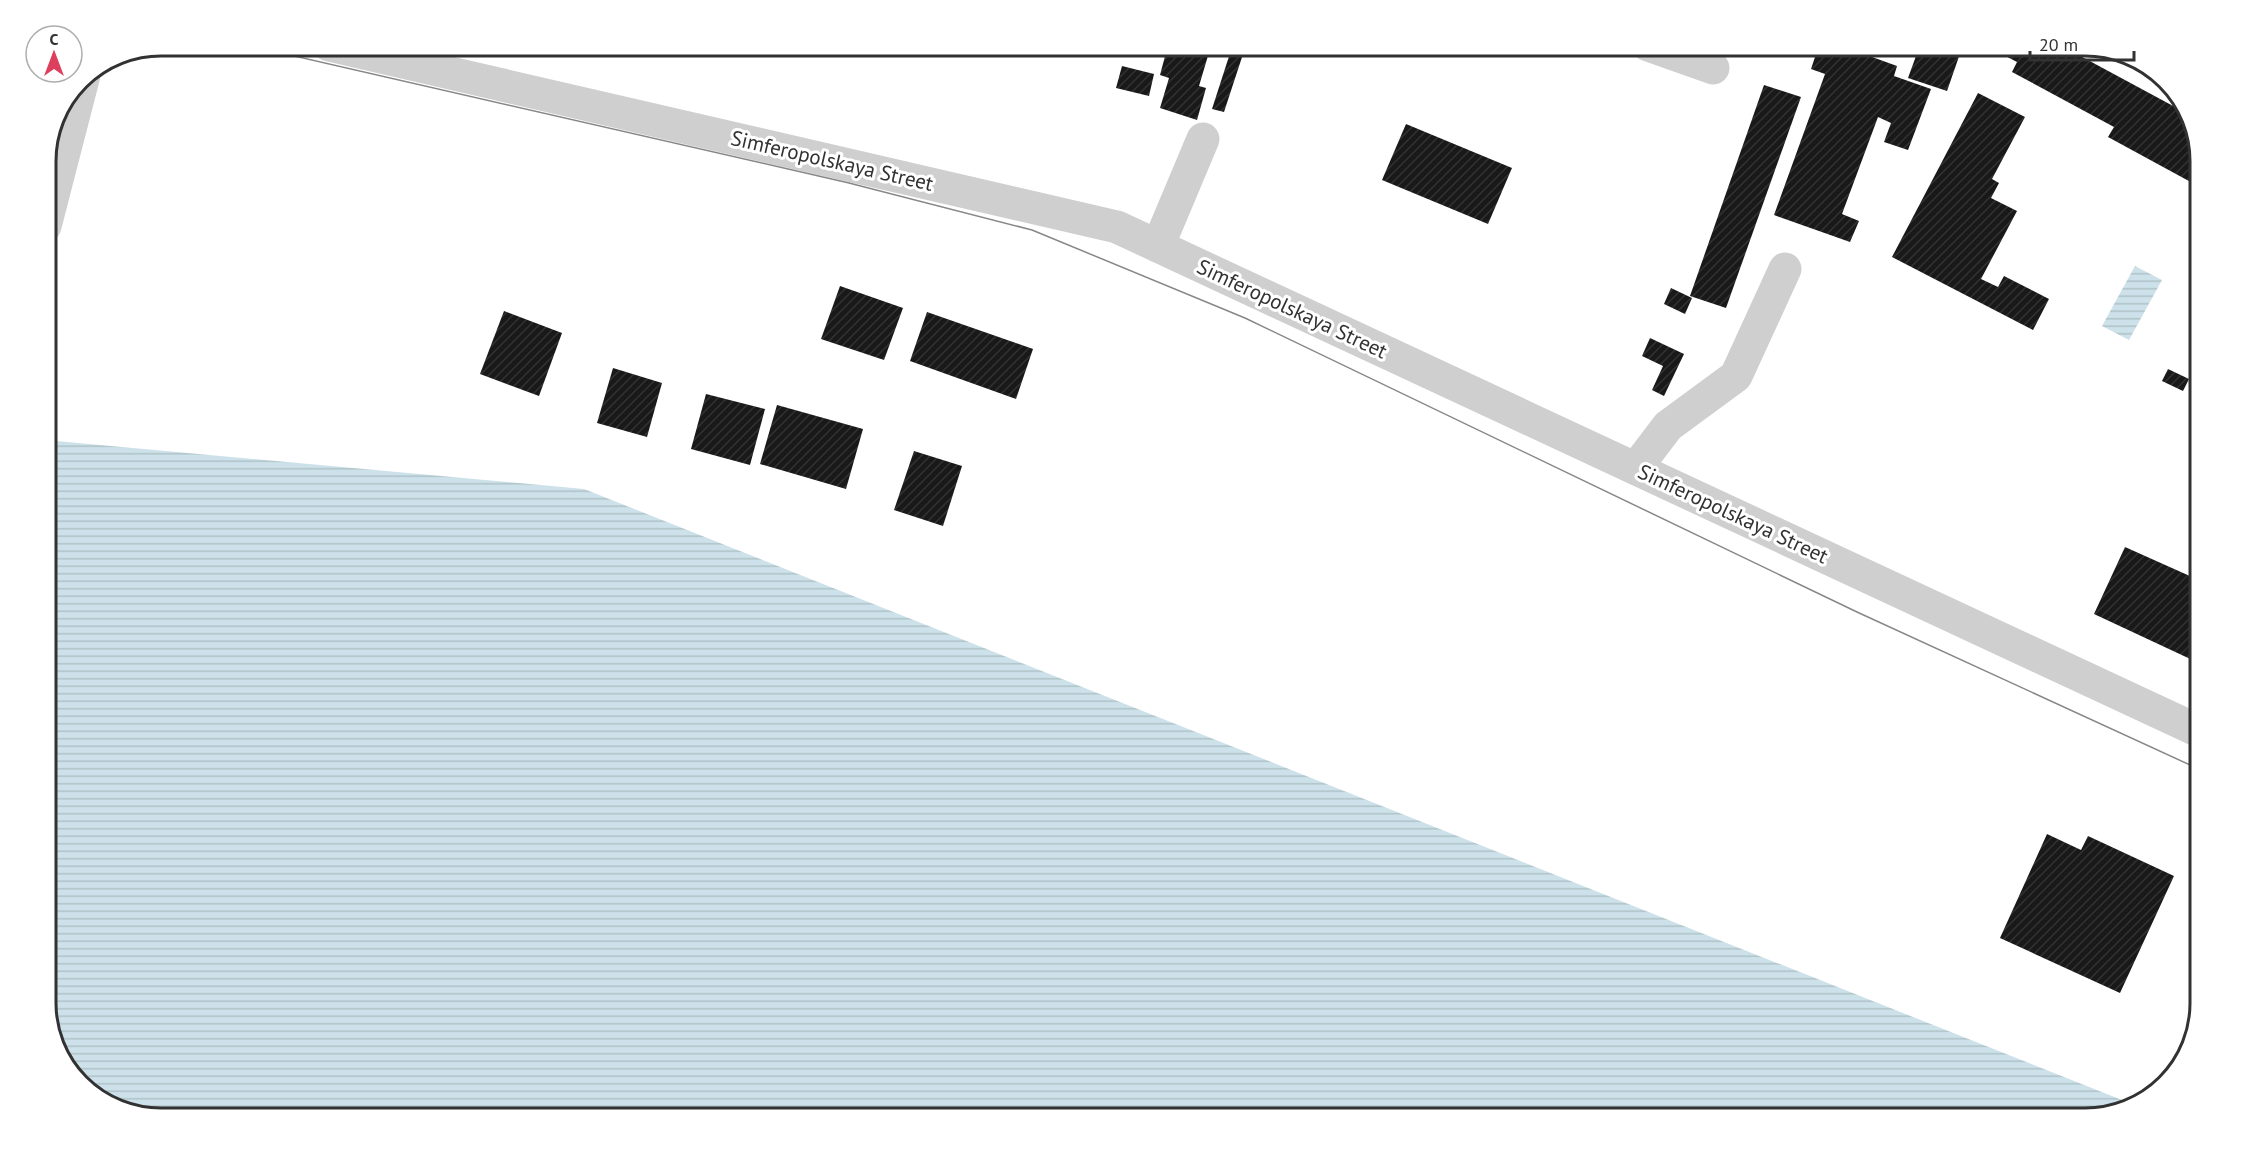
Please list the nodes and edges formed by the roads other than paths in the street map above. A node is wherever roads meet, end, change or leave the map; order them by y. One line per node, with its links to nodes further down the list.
1 (383, 56): 7 (street, Simferopolskaya Street)
2 (1679, 56): 3 (street)
3 (1713, 68)
4 (79, 95): 6 (street)
5 (1203, 139): 7 (street)
6 (56, 183)
7 (1158, 246): 9 (street, Simferopolskaya Street)
8 (1785, 269): 9 (street)
9 (1636, 468): 10 (street, Simferopolskaya Street)
10 (2190, 727)

